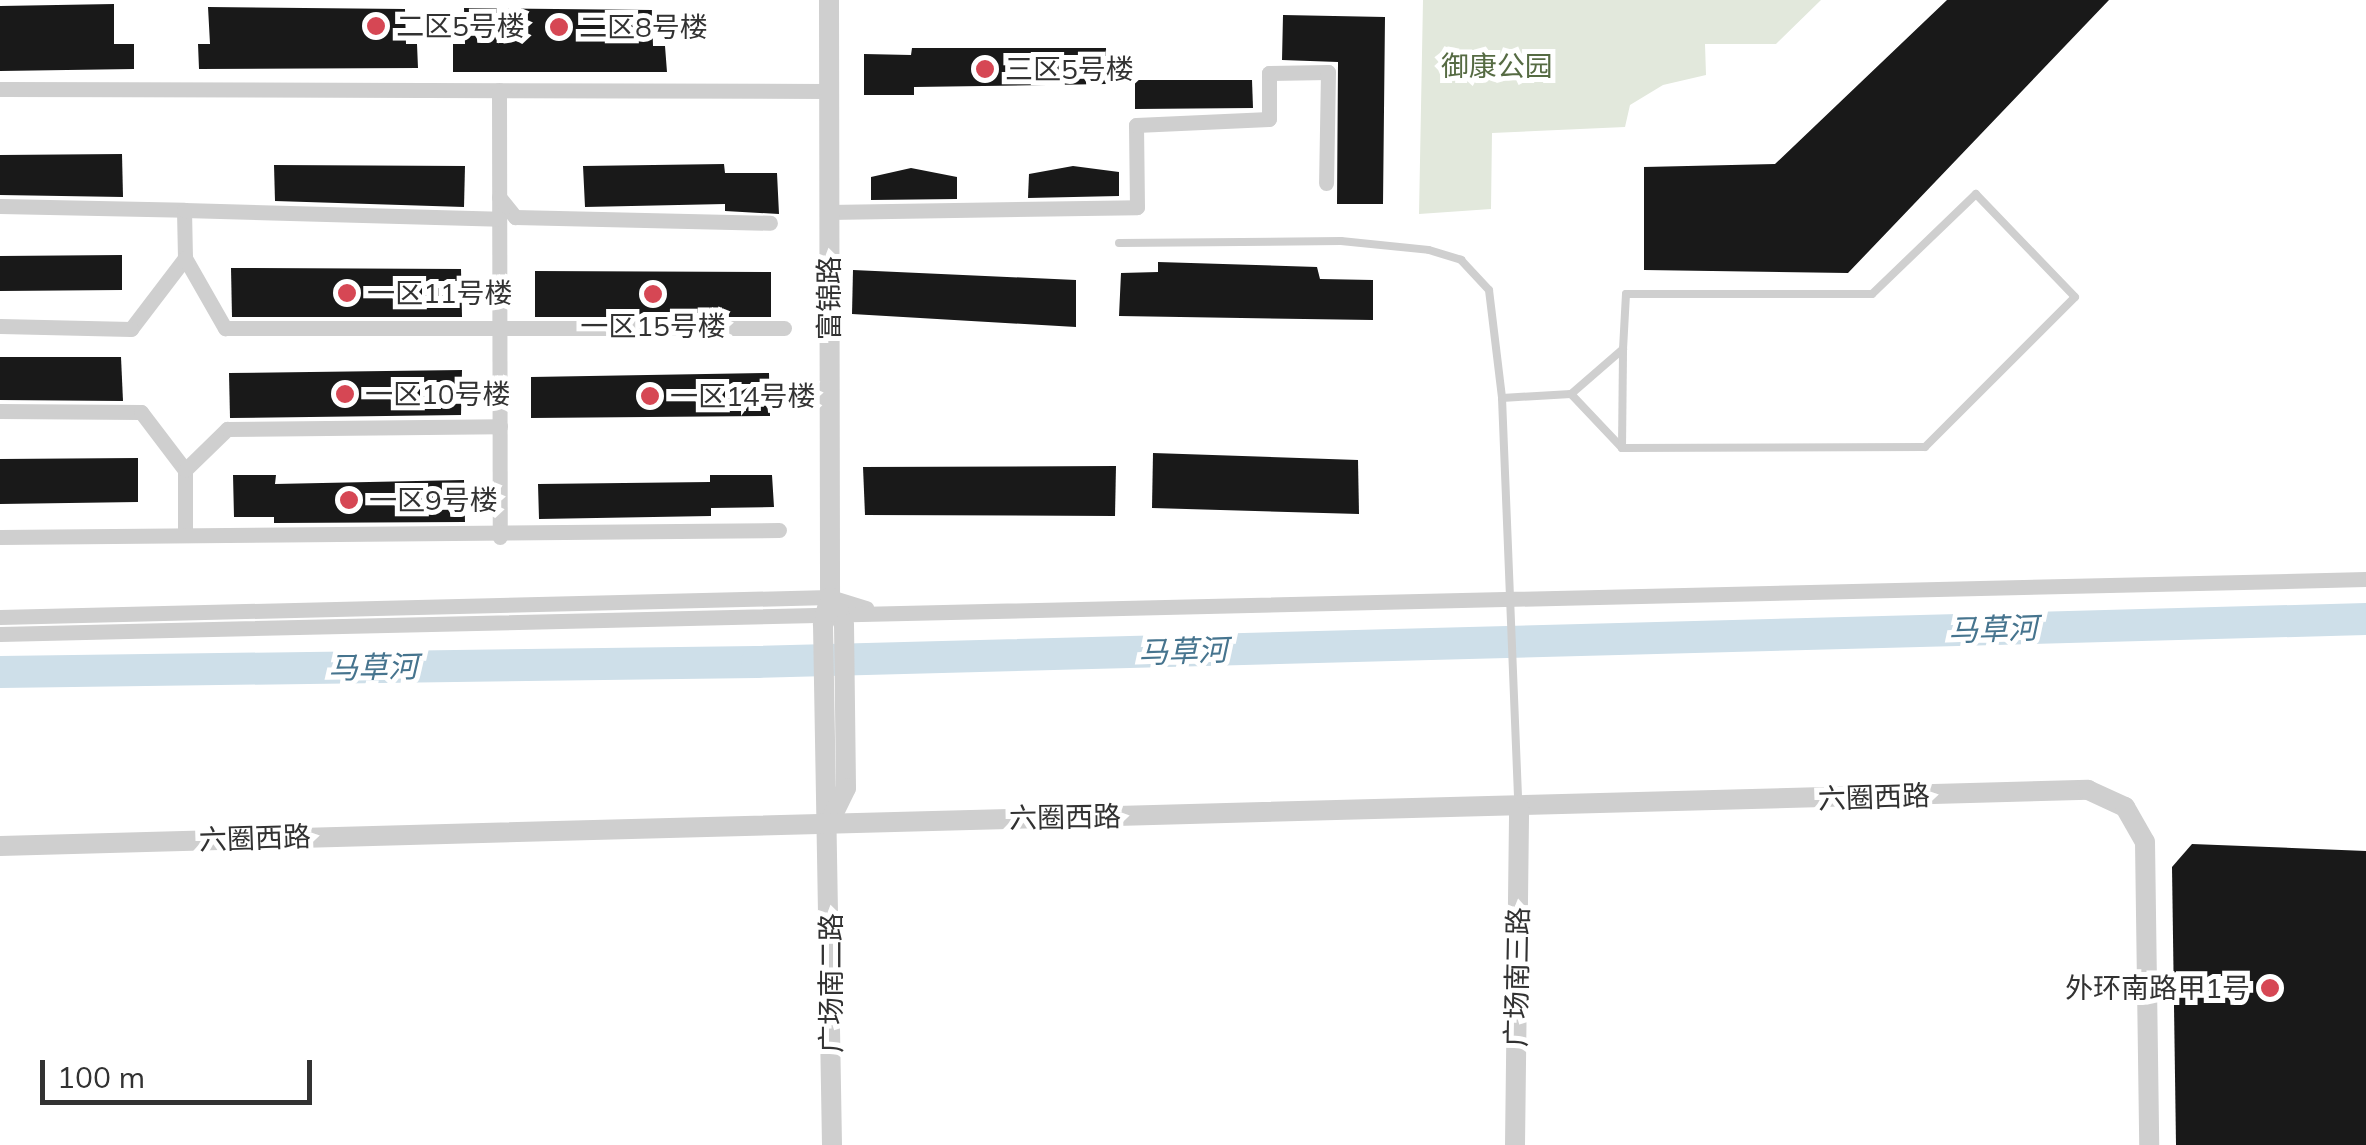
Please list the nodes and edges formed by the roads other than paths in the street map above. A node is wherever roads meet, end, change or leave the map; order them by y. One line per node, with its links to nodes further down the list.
1 (828, 0): 4 (street, 富锦路)
2 (0, 89): 3 (street)
3 (499, 90): 4 (street); 6 (street)
4 (828, 91): 9 (street, 富锦路)
5 (1326, 182): 9 (street)
6 (499, 198): 10 (street); 11 (street)
7 (0, 206): 8 (street)
8 (184, 210): 10 (street); 13 (street)
9 (828, 212): 30 (street, 富锦路)
10 (499, 219): 14 (street)
11 (770, 223)
12 (1119, 242): 19 (lane)
13 (185, 258): 14 (street); 15 (street)
14 (500, 324): 16 (street); 21 (street)
15 (0, 326)
16 (784, 328)
17 (1623, 349): 18 (lane); 22 (lane); 22 (lane)
18 (1571, 394): 19 (lane); 22 (lane)
19 (1502, 398): 29 (lane)
20 (0, 411): 23 (street)
21 (500, 426): 23 (street); 26 (street)
22 (1622, 448)
23 (185, 470): 25 (street)
24 (779, 530): 26 (street)
25 (185, 532): 26 (street); 27 (street)
26 (500, 534)
27 (0, 536)
28 (2366, 579): 29 (street)
29 (1513, 605): 30 (street); 33 (lane)
30 (832, 615): 31 (street); 32 (street); 34 (street, 富锦路)
31 (0, 617)
32 (0, 634)
33 (1518, 808): 34 (street, 六圈西路); 37 (street, 广场南三路); 38 (street, 六圈西路)
34 (830, 821): 35 (street, 六圈西路); 36 (street, 广场南二路)
35 (0, 846)
36 (832, 1145)
37 (1515, 1145)
38 (2149, 1145)

